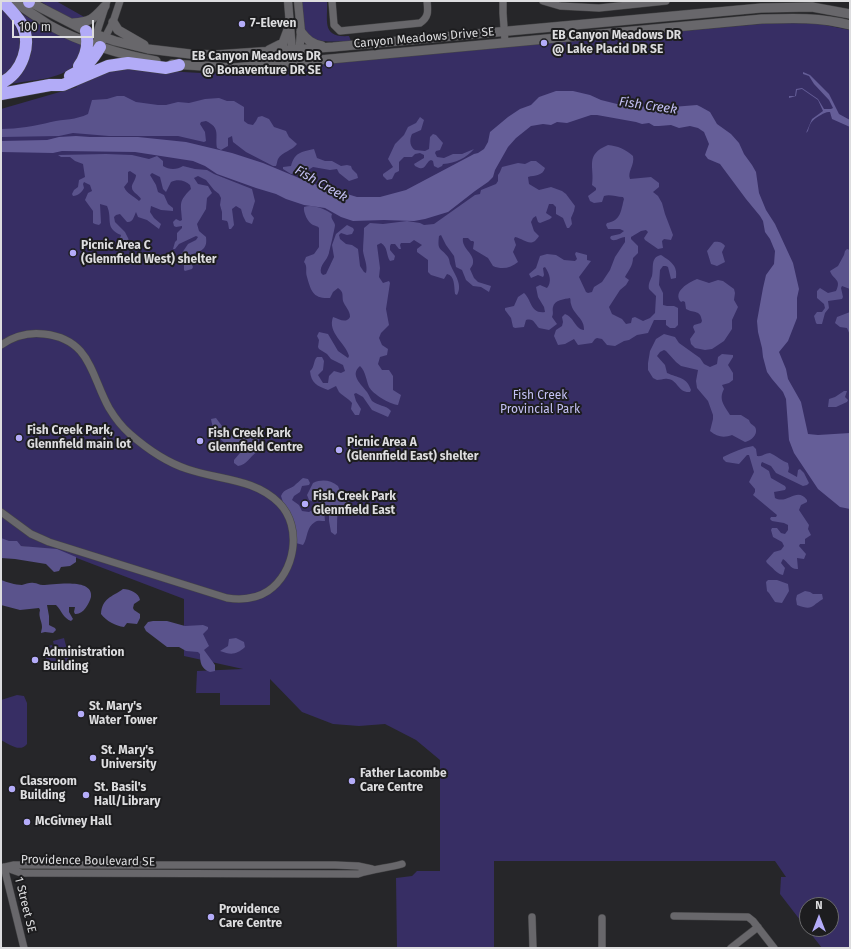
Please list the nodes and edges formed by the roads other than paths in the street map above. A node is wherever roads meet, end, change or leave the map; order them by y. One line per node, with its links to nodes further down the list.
1 (2, 1): 30 (highway)
2 (13, 1): 20 (main road, Canyon Meadows Drive SE)
3 (29, 1): 15 (main road, Canyon Meadows Drive SE)
4 (120, 1): 14 (street)
5 (288, 1): 17 (street)
6 (298, 1): 18 (street)
7 (332, 1): 8 (street)
8 (427, 1)
9 (503, 1): 19 (street)
10 (543, 1): 11 (street)
11 (666, 1)
12 (106, 4): 15 (main road); 20 (street)
13 (850, 14): 19 (main road, Canyon Meadows Drive SE)
14 (113, 22): 21 (street); 23 (main road)
15 (72, 24): 20 (main road, Canyon Meadows Drive SE)
16 (850, 25): 22 (main road, Canyon Meadows Drive SE)
17 (289, 27): 25 (street); 26 (main road)
18 (301, 32): 24 (main road); 25 (street)
19 (504, 32): 22 (street); 24 (main road, Canyon Meadows Drive SE)
20 (89, 36): 21 (main road, Canyon Meadows Drive SE); 29 (highway)
21 (102, 42): 23 (main road, Canyon Meadows Drive SE); 28 (main road, Canyon Meadows Drive SE); 29 (highway)
22 (506, 42): 27 (main road, Canyon Meadows Drive SE)
23 (148, 48): 26 (main road, Canyon Meadows Drive SE)
24 (333, 48): 25 (main road, Canyon Meadows Drive SE)
25 (296, 50): 26 (main road, Canyon Meadows Drive SE); 27 (street)
26 (264, 53)
27 (297, 62): 28 (main road, Canyon Meadows Drive SE)
28 (179, 65): 31 (highway)
29 (72, 75): 31 (highway)
30 (1, 83)
31 (50, 85): 32 (highway)
32 (1, 94)
33 (1, 345): 34 (street)
34 (1, 512)
35 (402, 864): 36 (street, Providence Boulevard SE)
36 (2, 868): 41 (street, 1 Street SE)
37 (674, 916): 40 (street)
38 (532, 917): 42 (street)
39 (602, 918): 43 (street)
40 (758, 927): 44 (street); 45 (street)
41 (24, 948)
42 (533, 948)
43 (602, 948)
44 (731, 948)
45 (774, 948)

